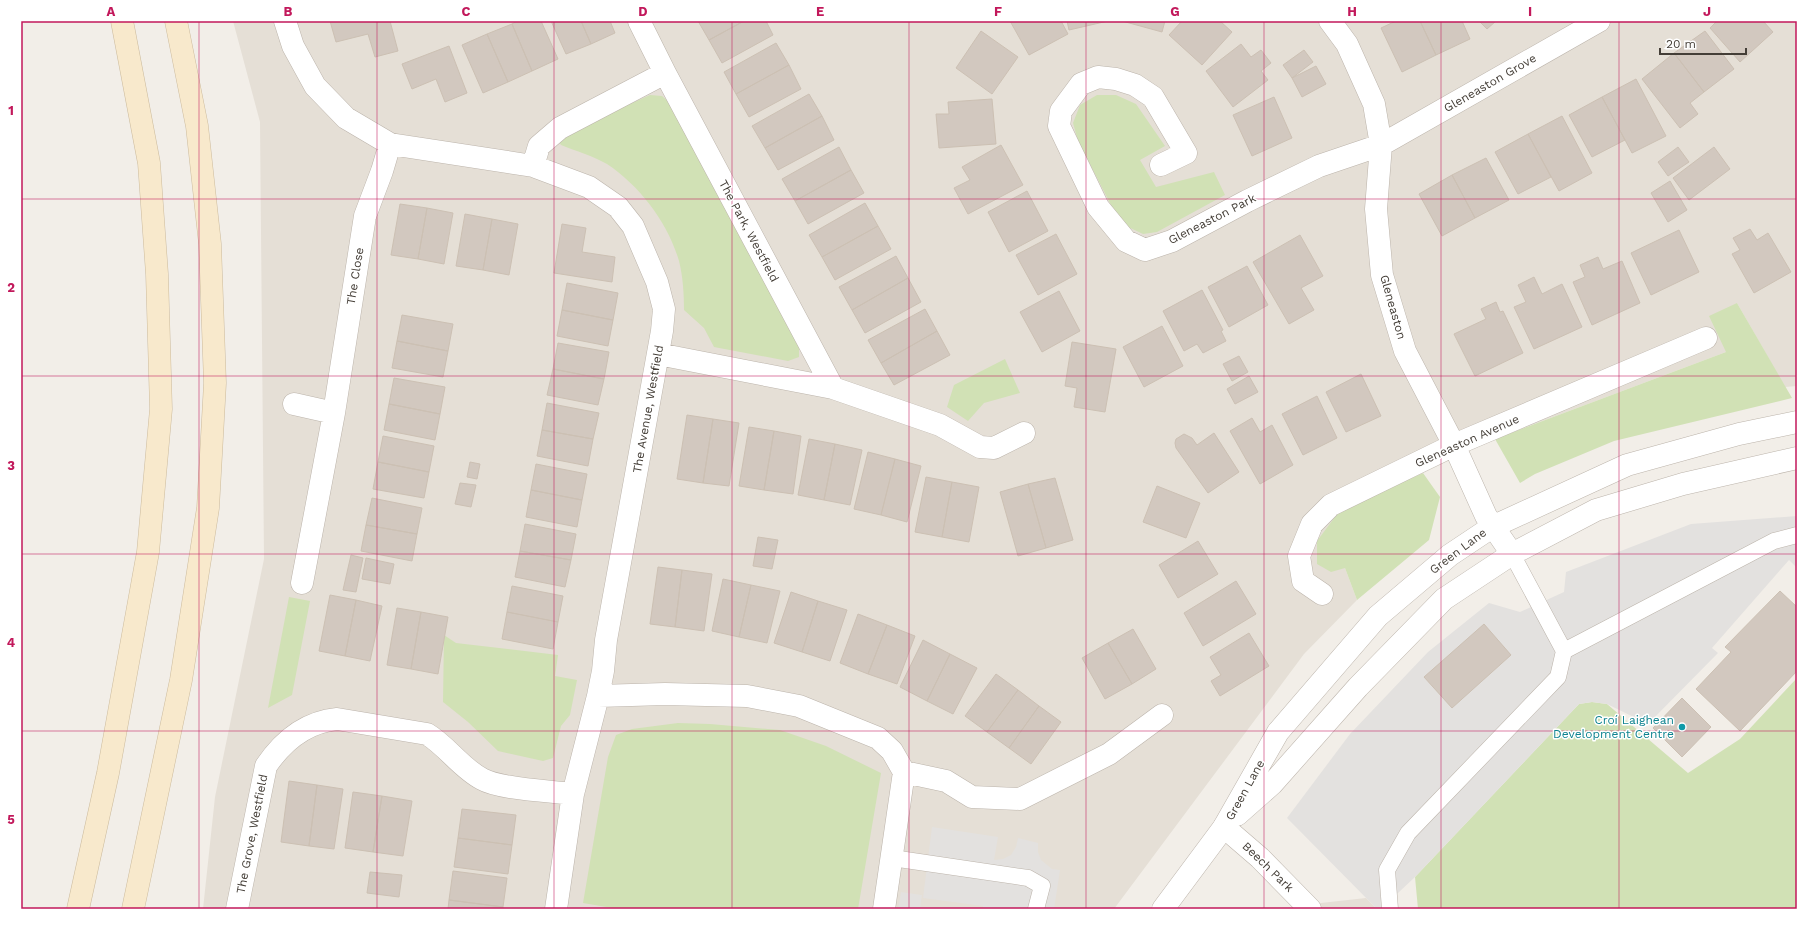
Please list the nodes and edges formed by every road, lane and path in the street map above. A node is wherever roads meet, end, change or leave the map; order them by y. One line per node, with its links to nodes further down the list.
1 (122, 21): 34 (main road)
2 (176, 21): 35 (main road)
3 (285, 21): 8 (street, The Avenue, Westfield)
4 (640, 21): 7 (street, The Park, Westfield)
5 (1330, 21): 9 (street, Gleneaston)
6 (1599, 21): 9 (street, Gleneaston Grove)
7 (665, 73): 11 (street); 14 (street, The Park, Westfield)
8 (390, 144): 11 (street, The Avenue, Westfield); 16 (street, The Close)
9 (1381, 145): 10 (street, Gleneaston Park); 19 (street, Gleneaston)
10 (1161, 165)
11 (533, 166): 13 (street, The Avenue, Westfield)
12 (1706, 338): 19 (street, Gleneaston Avenue)
13 (658, 354): 14 (street); 28 (street, The Avenue, Westfield)
14 (833, 388): 18 (street)
15 (294, 404): 16 (street)
16 (334, 412): 25 (street, The Close)
17 (1797, 422): 22 (street, Green Lane)
18 (1024, 433)
19 (1454, 445): 22 (street, Gleneaston); 26 (street, Gleneaston Avenue)
20 (1797, 458): 21 (street, Green Lane)
21 (1683, 484): 22 (street); 24 (street, Green Lane)
22 (1492, 527): 24 (street, Gleneaston); 32 (street, Green Lane)
23 (1797, 535): 27 (lane)
24 (1512, 554): 27 (lane); 32 (street, Green Lane)
25 (302, 583)
26 (1322, 594)
27 (1564, 651): 42 (lane)
28 (598, 696): 30 (street); 31 (street, The Avenue, Westfield)
29 (1162, 715): 30 (street)
30 (904, 772): 33 (street)
31 (572, 794): 36 (street, The Grove, Westfield); 37 (street, The Avenue, Westfield)
32 (1224, 827): 40 (street, Green Lane); 41 (street, Beech Park)
33 (892, 858): 38 (street); 39 (lane)
34 (78, 909)
35 (133, 909)
36 (237, 909)
37 (556, 909)
38 (884, 909)
39 (1036, 909)
40 (1163, 909)
41 (1310, 909)
42 (1390, 909)

